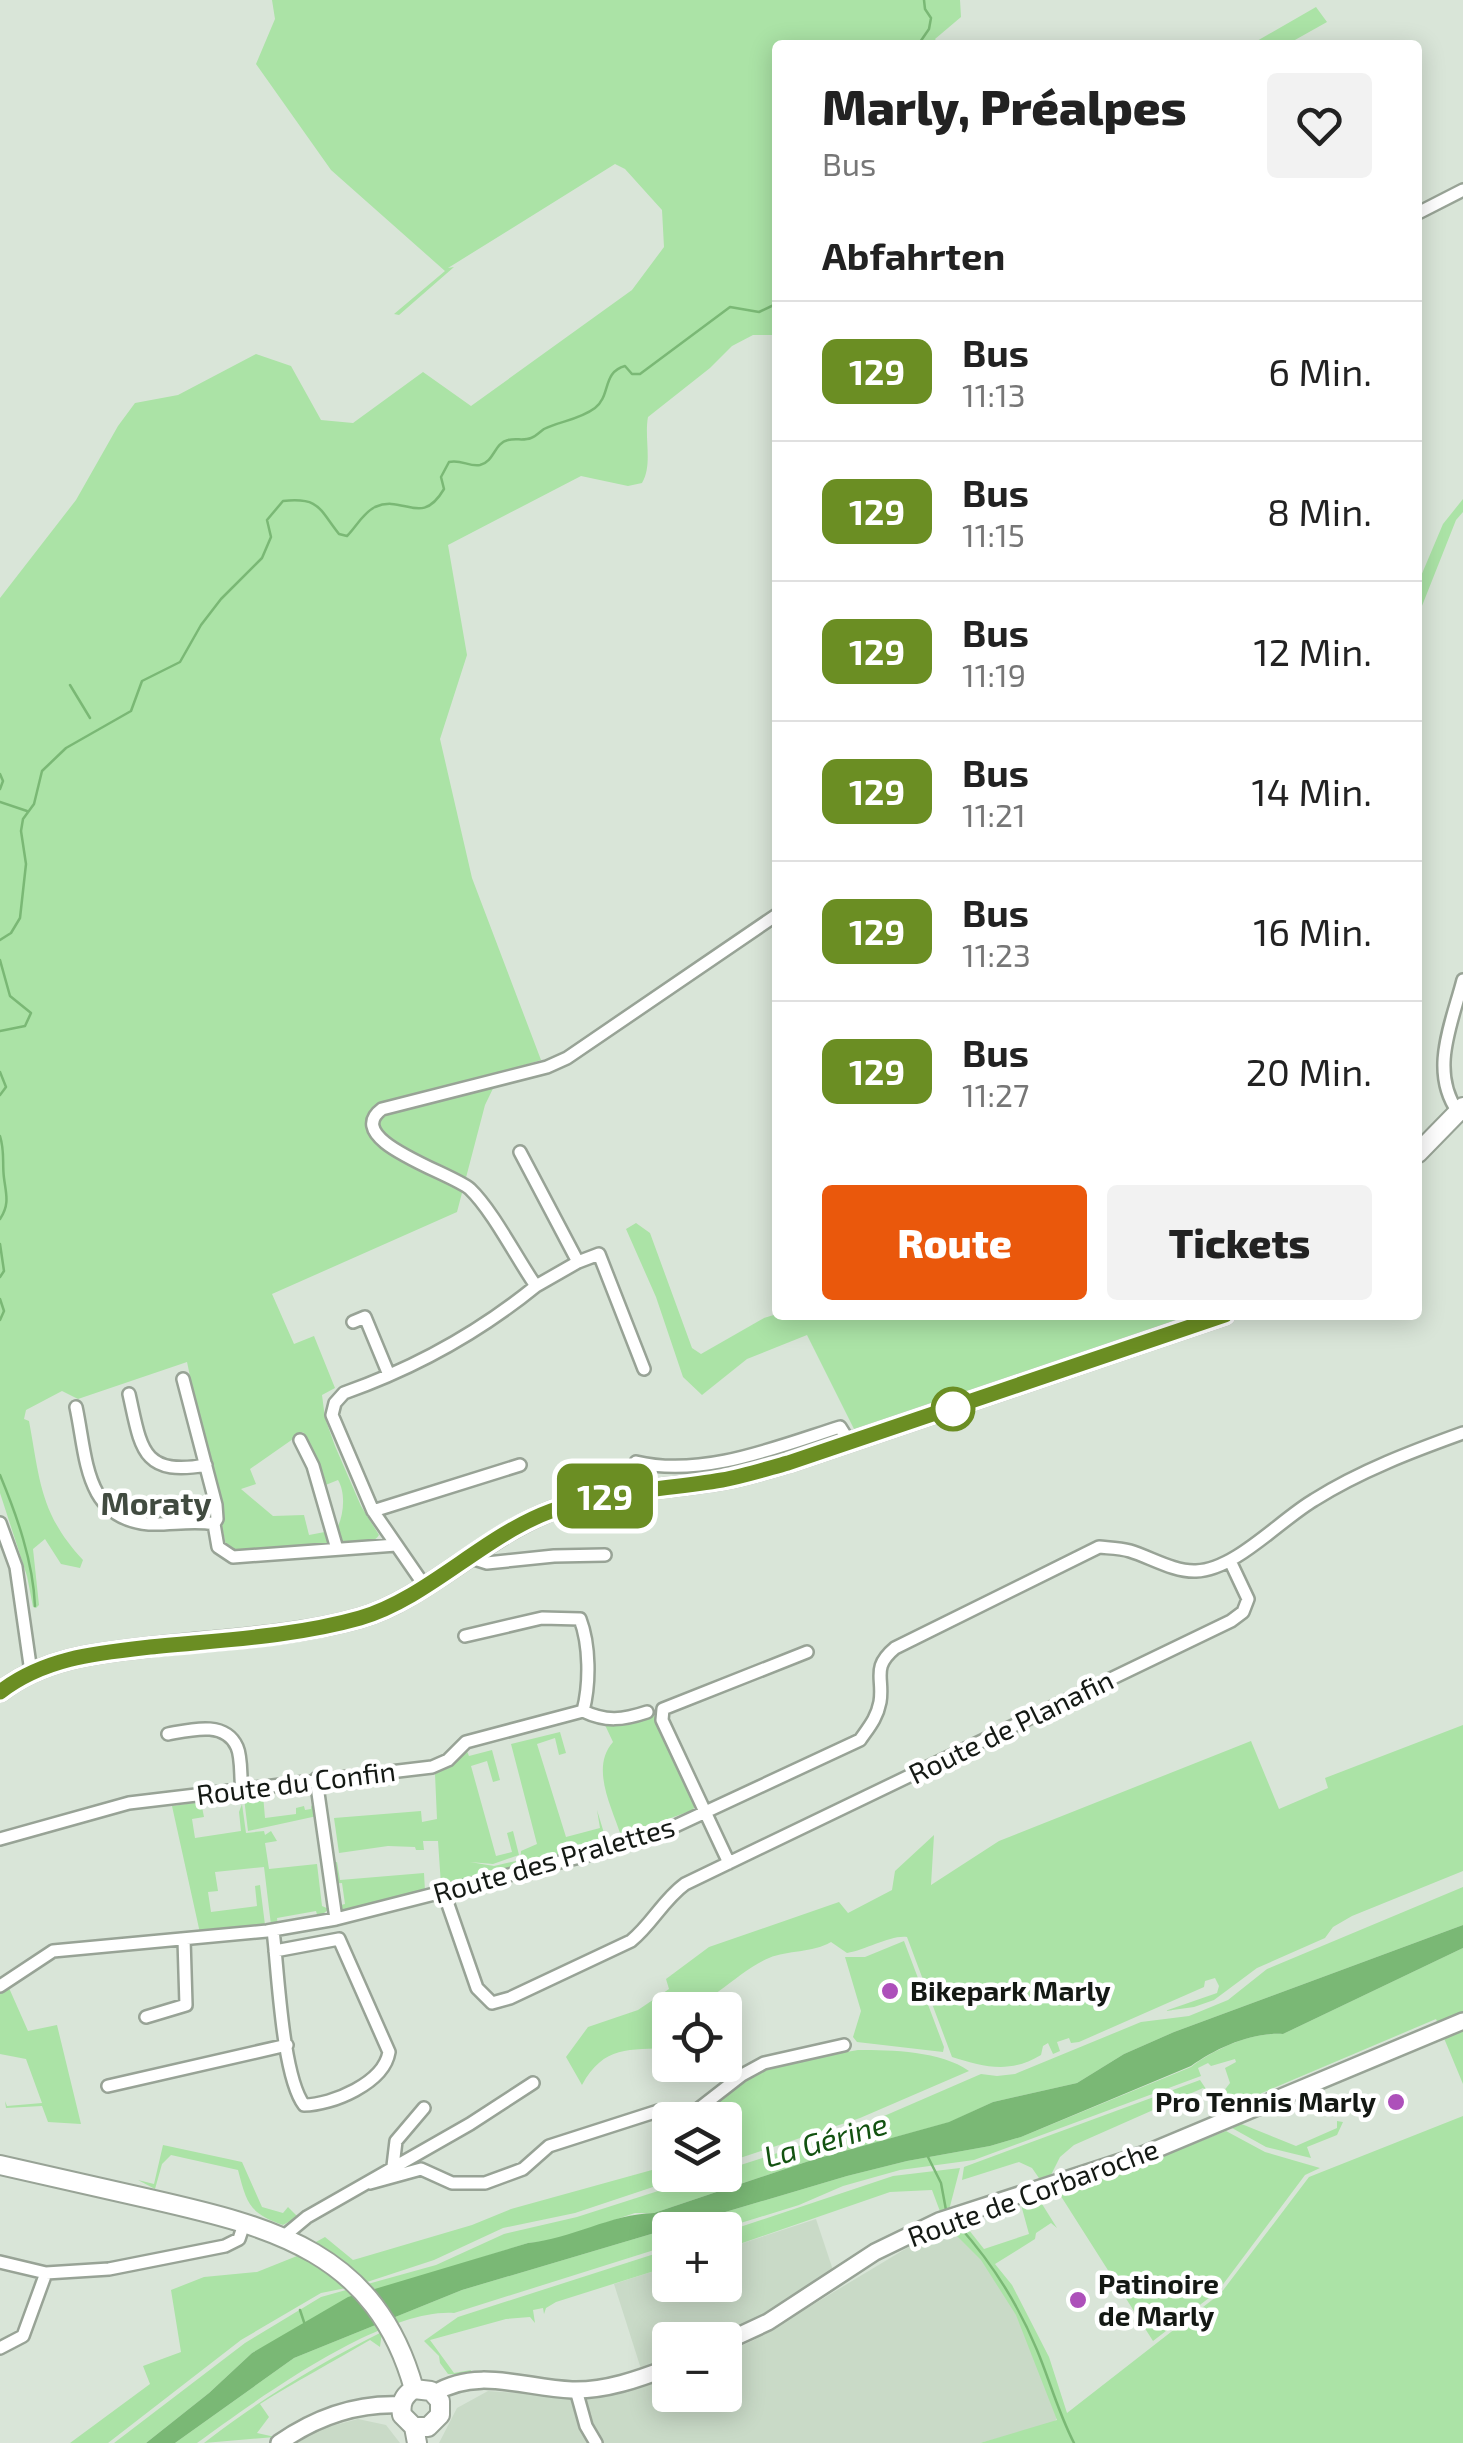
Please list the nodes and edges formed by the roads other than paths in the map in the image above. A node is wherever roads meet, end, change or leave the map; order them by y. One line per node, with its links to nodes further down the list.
1 (1463, 190): 2 (street)
2 (1422, 212)
3 (772, 918): 9 (street)
4 (1463, 980): 5 (street)
5 (1460, 1110): 6 (main road)
6 (1422, 1149)
7 (520, 1152): 8 (street)
8 (578, 1262): 9 (street); 12 (street)
9 (536, 1286): 13 (street)
10 (379, 1312): 13 (street)
11 (1209, 1320): 19 (main road)
12 (644, 1369)
13 (389, 1376): 23 (street)
14 (183, 1379): 22 (street)
15 (129, 1394): 22 (street)
16 (76, 1407): 25 (street)
17 (1463, 1433): 30 (street, Route des Pralettes)
18 (300, 1440): 27 (street)
19 (850, 1443): 20 (street); 29 (main road)
20 (636, 1462)
21 (520, 1464): 23 (street)
22 (206, 1465): 25 (street)
23 (373, 1511): 26 (street)
24 (0, 1523): 34 (street)
25 (214, 1524): 27 (street)
26 (396, 1545): 27 (street); 31 (street)
27 (337, 1549)
28 (604, 1555): 29 (street)
29 (468, 1557): 31 (main road)
30 (1230, 1562): 41 (street, Route des Pralettes); 43 (street, Route de Planafin)
31 (424, 1585): 34 (main road)
32 (465, 1636): 36 (street)
33 (807, 1652): 41 (street)
34 (31, 1672): 35 (main road)
35 (0, 1692)
36 (583, 1711): 37 (street, Route du Confin); 39 (street, Route du Confin)
37 (647, 1712)
38 (168, 1734): 40 (street)
39 (316, 1779): 40 (street, Route du Confin); 45 (street)
40 (242, 1789): 42 (street, Route du Confin)
41 (707, 1812): 43 (street); 44 (street, Route des Pralettes)
42 (0, 1840)
43 (729, 1863): 44 (street, Route de Planafin)
44 (444, 1893): 45 (street, Route des Pralettes)
45 (336, 1919): 46 (street, Route des Pralettes)
46 (273, 1930): 47 (street, Route des Pralettes); 48 (street)
47 (184, 1939): 49 (street, Route des Pralettes); 50 (street)
48 (275, 1951): 52 (street); 52 (street)
49 (0, 1986)
50 (146, 2017)
51 (1463, 2021): 64 (street, Route de Corbaroche)
52 (287, 2045): 55 (street)
53 (844, 2045): 59 (street)
54 (533, 2083): 58 (street)
55 (108, 2086)
56 (424, 2108): 58 (street)
57 (0, 2165): 60 (main road)
58 (392, 2166): 59 (street)
59 (370, 2183): 61 (street)
60 (245, 2221): 61 (main road); 63 (street)
61 (284, 2236): 67 (main road)
62 (0, 2262): 63 (street)
63 (46, 2273): 65 (street)
64 (742, 2334)
65 (1, 2349)
66 (652, 2374): 68 (street)
67 (414, 2389): 69 (main road); 70 (main road)
68 (576, 2390): 69 (street); 72 (street)
69 (438, 2400): 70 (main road)
70 (415, 2427): 71 (street)
71 (279, 2443)
72 (596, 2443)

